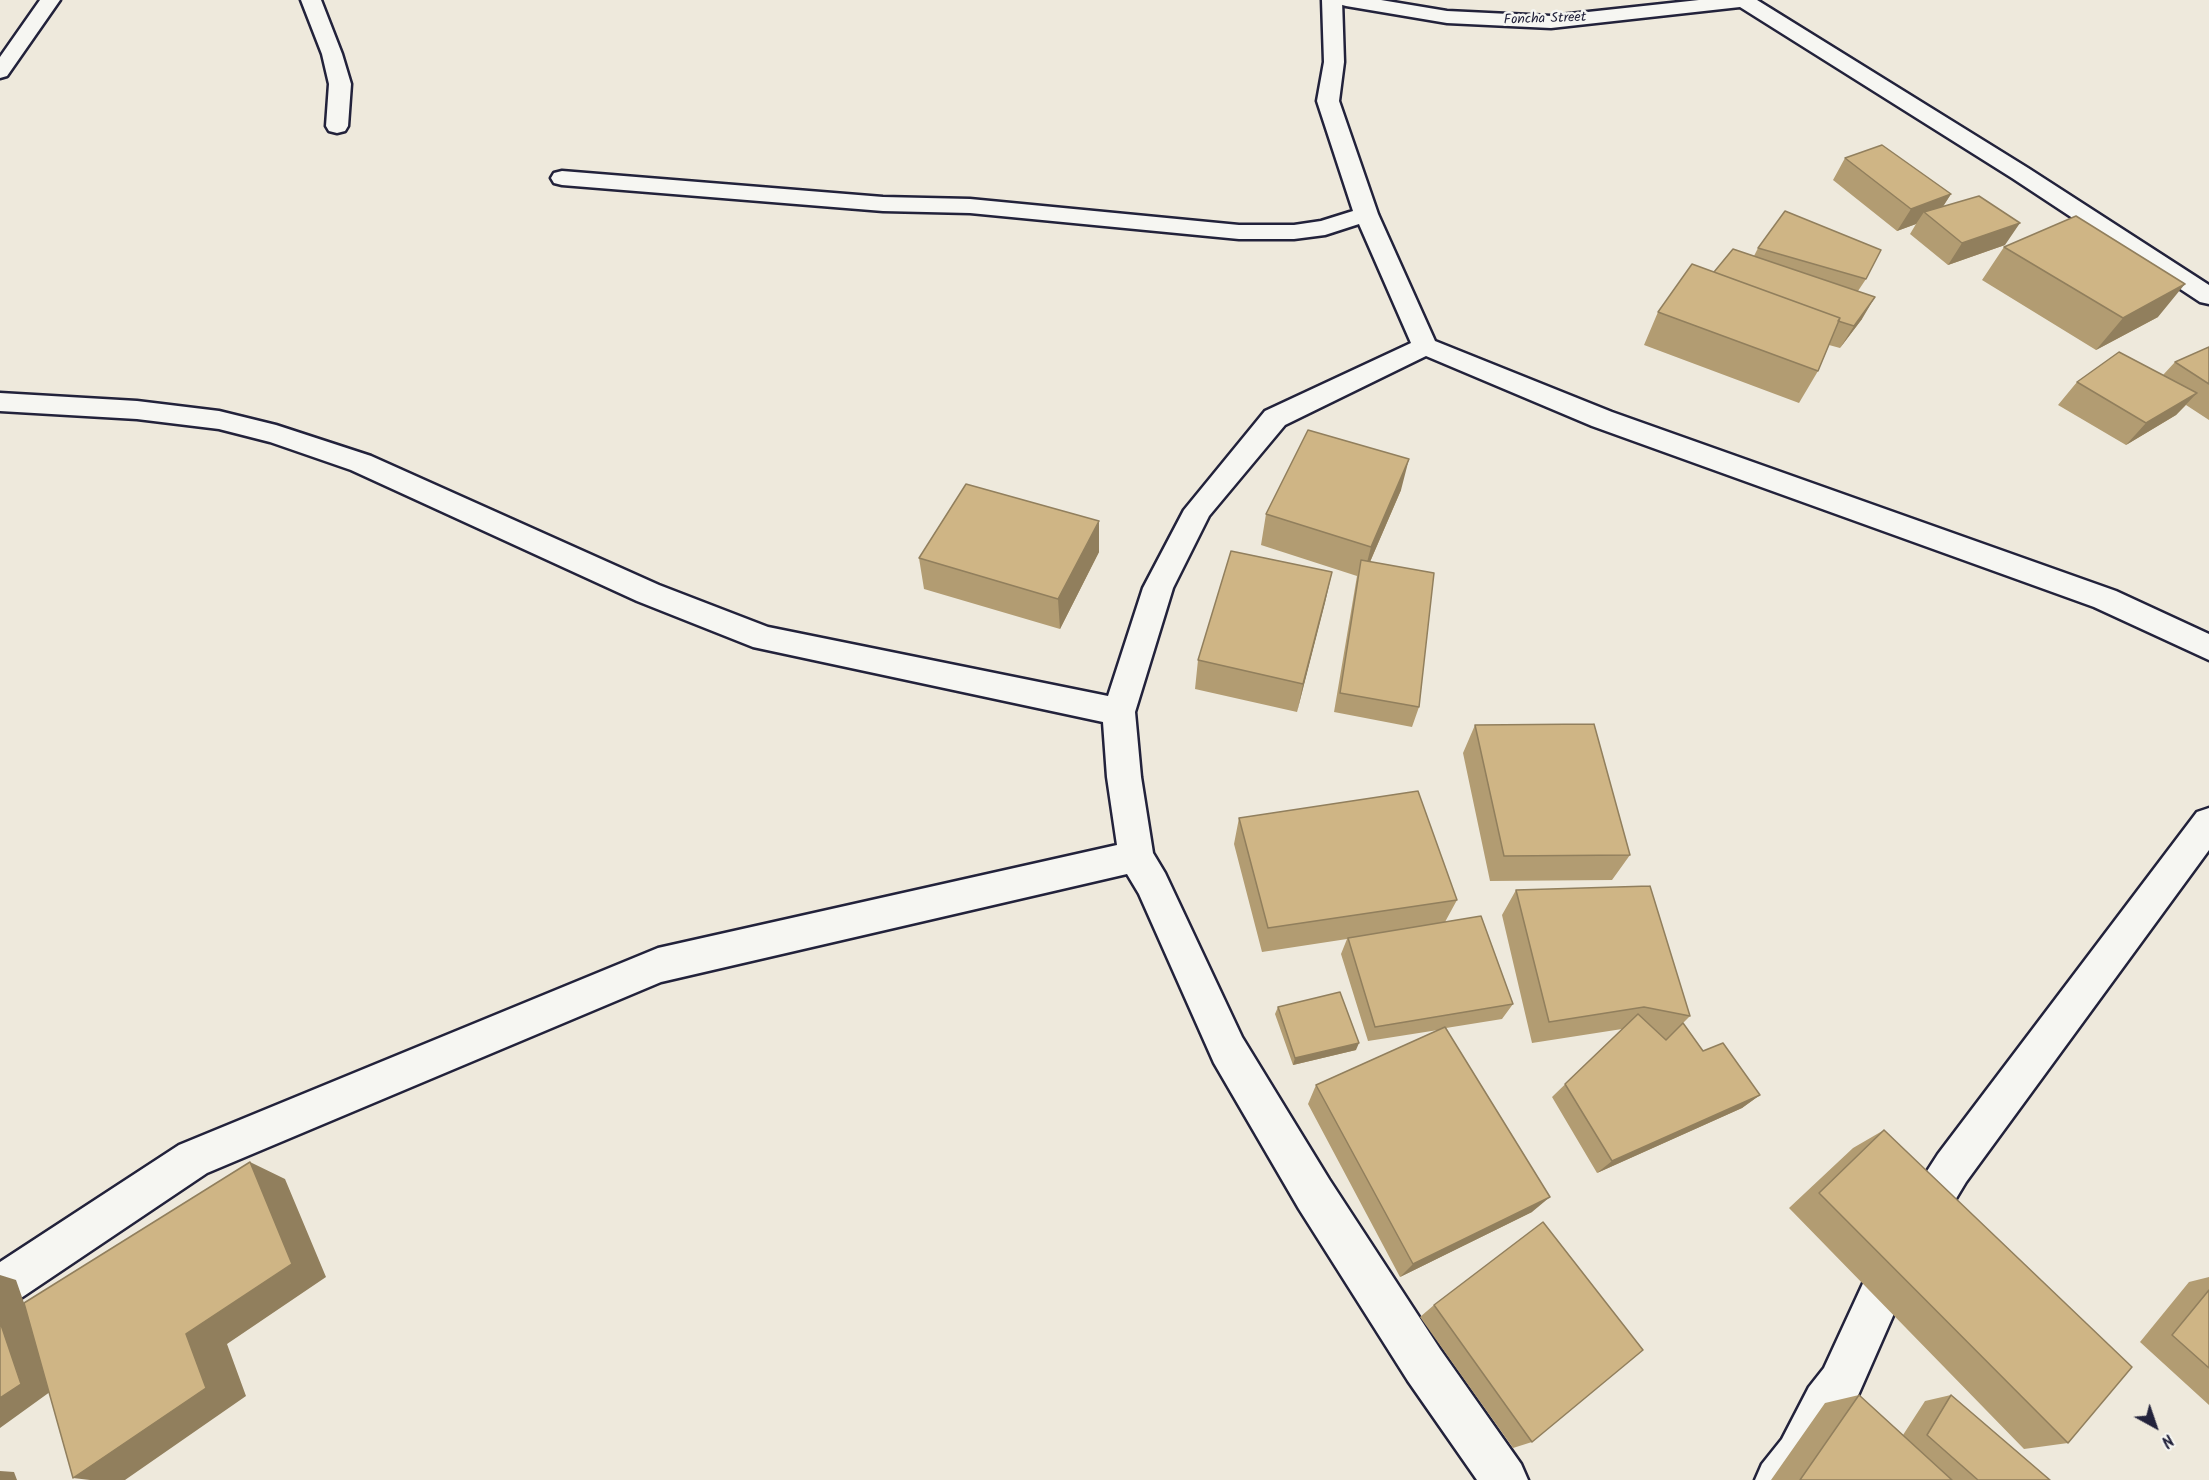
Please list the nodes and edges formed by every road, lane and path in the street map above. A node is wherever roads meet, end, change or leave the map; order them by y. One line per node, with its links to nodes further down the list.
1 (50, 0): 6 (street)
2 (311, 0): 7 (street)
3 (1332, 0): 9 (street)
4 (1346, 0): 5 (street, Foncha Street)
5 (1744, 0): 10 (street)
6 (0, 72)
7 (337, 126)
8 (562, 178): 9 (street)
9 (1366, 214): 11 (street)
10 (2209, 296)
11 (1425, 346): 13 (street); 14 (street)
12 (0, 402): 14 (street)
13 (2209, 648)
14 (1119, 712): 16 (street)
15 (2209, 823): 19 (street)
16 (1136, 856): 17 (street); 18 (street)
17 (0, 1287)
18 (1505, 1480)
19 (1778, 1480)

